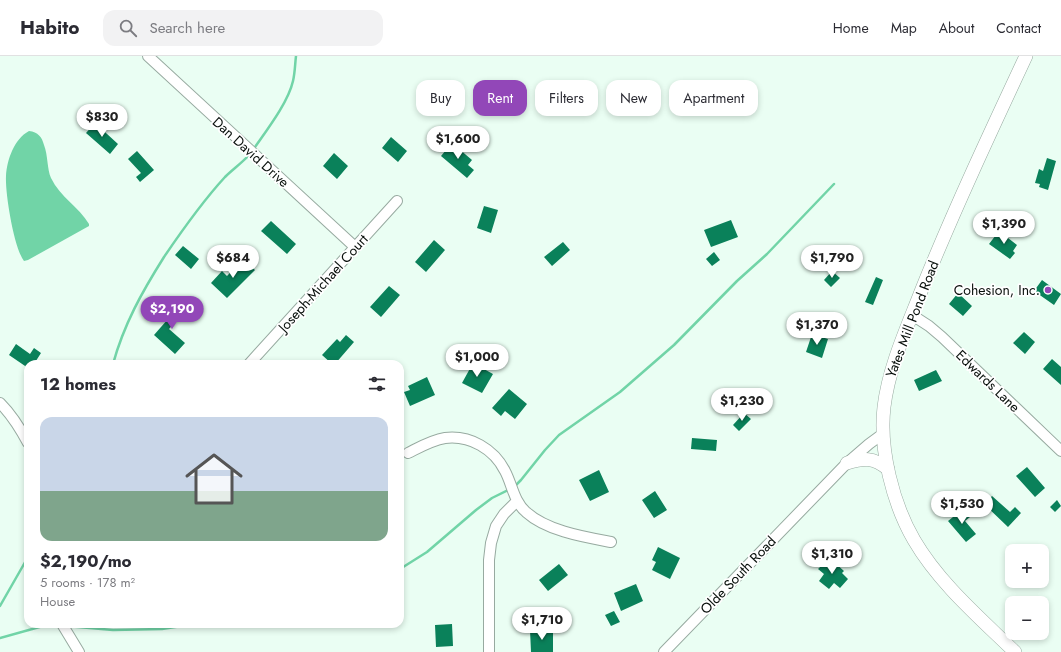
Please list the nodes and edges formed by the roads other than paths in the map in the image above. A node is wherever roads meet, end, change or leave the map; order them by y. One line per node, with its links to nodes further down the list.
1 (148, 56): 4 (street, Dan David Drive)
2 (1026, 56): 5 (street, Yates Mill Pond Road)
3 (397, 201): 4 (street, Joseph-Michael Court)
4 (355, 247): 6 (street, Joseph-Michael Court)
5 (912, 315): 8 (street, Yates Mill Pond Road); 10 (street, Edwards Lane)
6 (252, 360)
7 (0, 404): 9 (street)
8 (884, 433): 12 (street, Olde South Road); 13 (street, Yates Mill Pond Road)
9 (24, 435)
10 (1061, 451)
11 (408, 453): 14 (street)
12 (847, 463): 13 (street); 19 (street, Olde South Road)
13 (888, 469): 20 (street, Yates Mill Pond Road)
14 (517, 501): 15 (street); 18 (street)
15 (611, 542)
16 (64, 628): 17 (street)
17 (79, 652)
18 (489, 652)
19 (664, 652)
20 (1015, 652)

